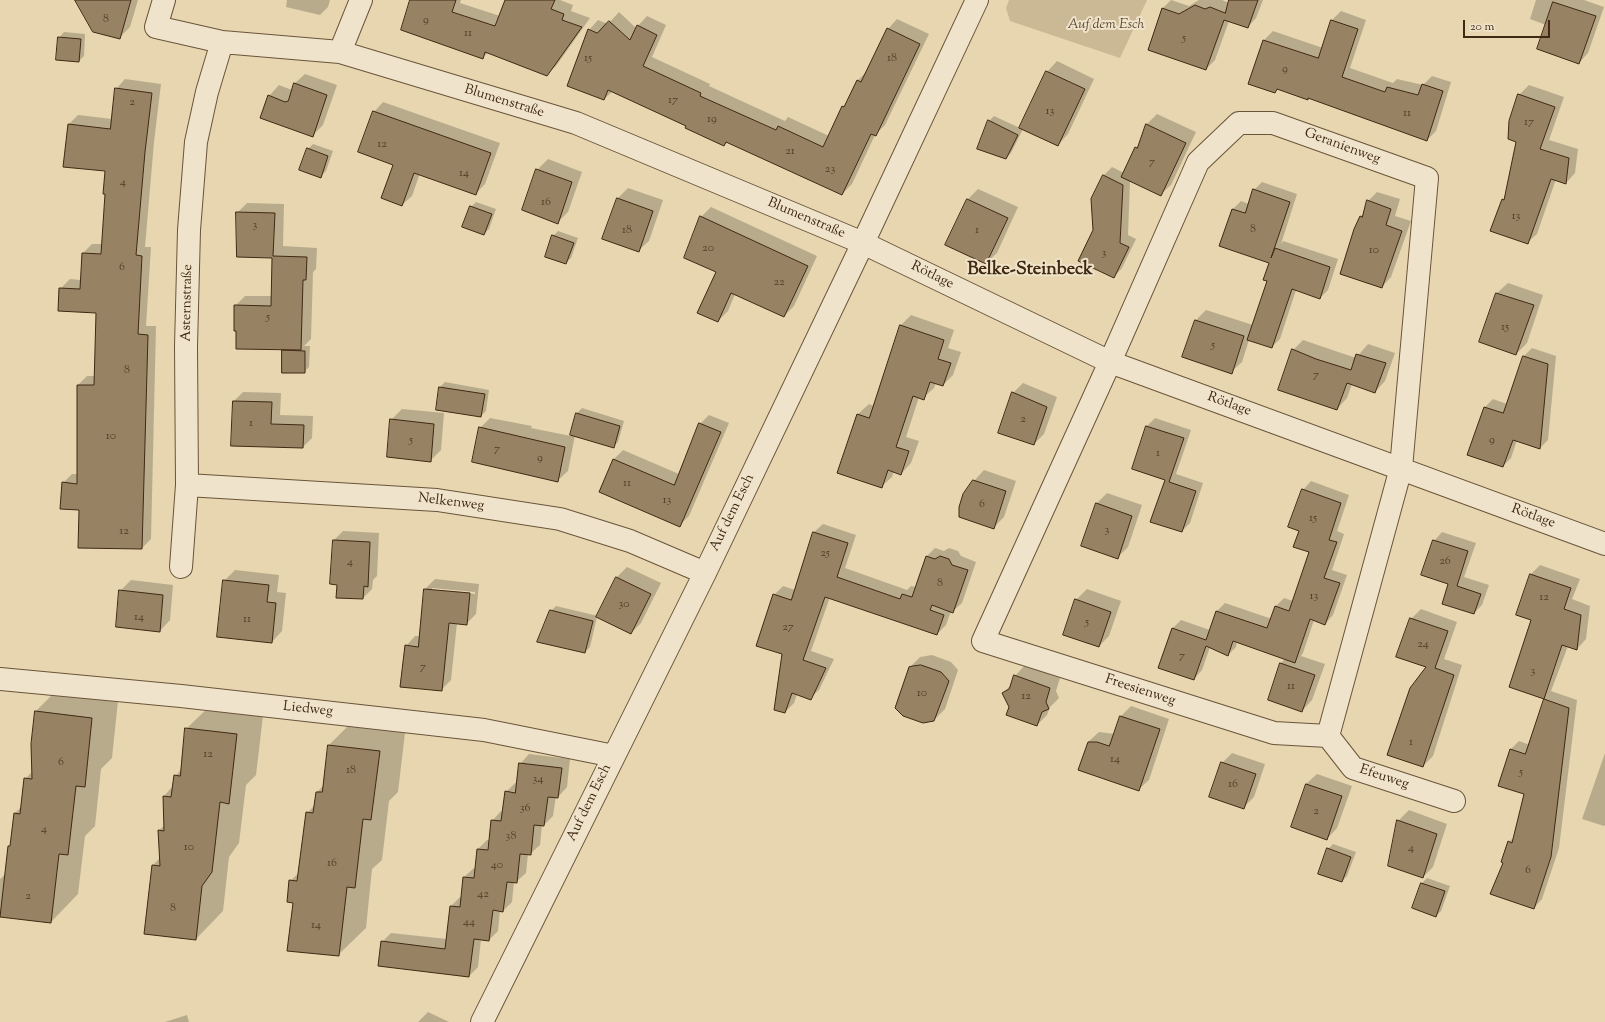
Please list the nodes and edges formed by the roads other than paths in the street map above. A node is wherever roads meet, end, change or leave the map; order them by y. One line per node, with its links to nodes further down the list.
1 (164, 0): 4 (street, Blumenstraße)
2 (361, 0): 5 (street)
3 (977, 0): 6 (street, Auf dem Esch)
4 (222, 42): 5 (street, Blumenstraße); 9 (street, Asternstraße)
5 (340, 52): 6 (street, Blumenstraße)
6 (863, 243): 7 (street, Rötlage); 12 (street, Auf dem Esch)
7 (1110, 362): 8 (street, Rötlage); 8 (street, Geranienweg); 14 (street, Freesienweg)
8 (1401, 468): 10 (street, Rötlage); 14 (street)
9 (187, 485): 11 (street, Asternstraße); 12 (street, Nelkenweg)
10 (1605, 544)
11 (181, 567)
12 (705, 573): 15 (street, Auf dem Esch)
13 (0, 679): 15 (street, Liedweg)
14 (1328, 736): 16 (street, Efeuweg)
15 (614, 756): 17 (street, Auf dem Esch)
16 (1454, 801)
17 (482, 1022)

